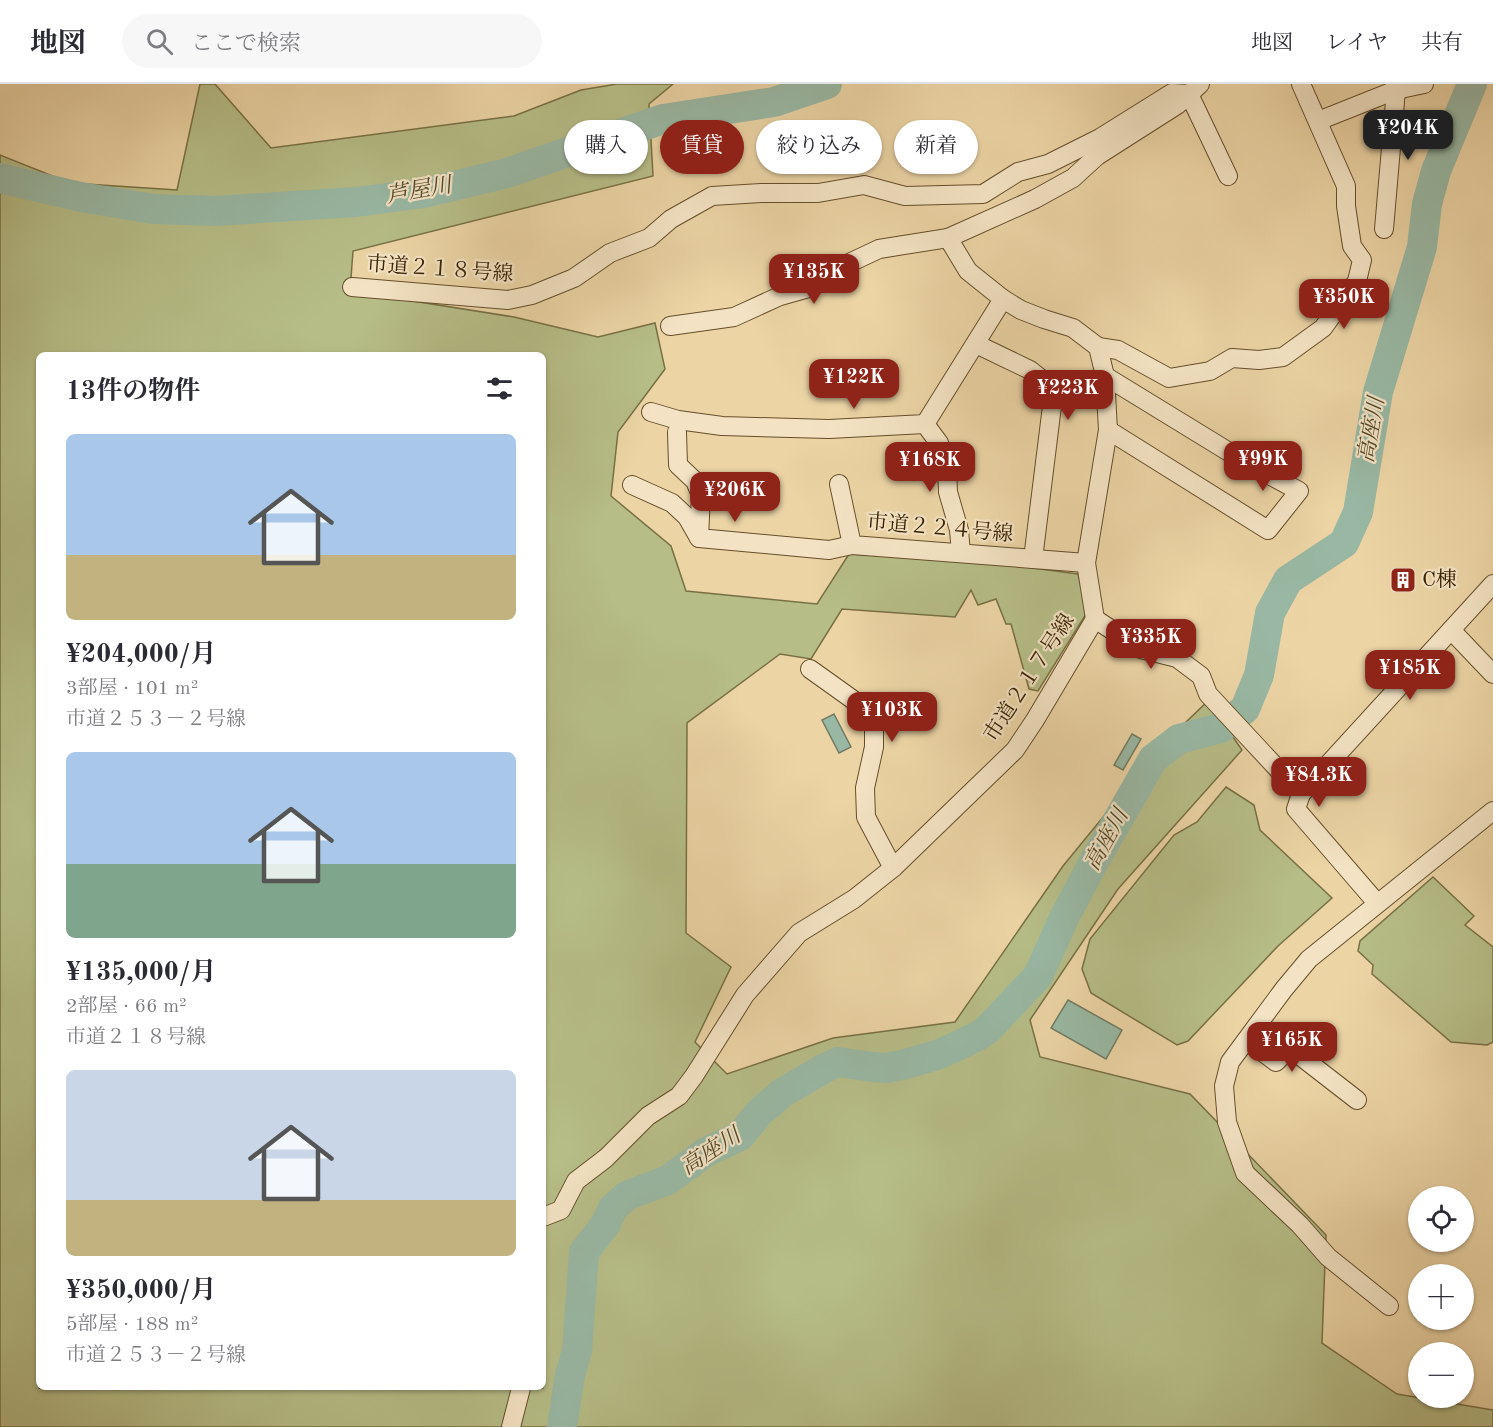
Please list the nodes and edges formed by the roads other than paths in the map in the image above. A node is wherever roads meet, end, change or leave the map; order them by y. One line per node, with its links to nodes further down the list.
1 (1301, 84): 5 (street)
2 (1424, 84): 3 (street)
3 (1396, 87): 3 (street); 5 (street)
4 (1195, 89): 6 (street); 7 (street); 8 (street, 市道２１８号線)
5 (1318, 121): 12 (street)
6 (1228, 176)
7 (948, 238): 9 (street); 10 (street)
8 (352, 287)
9 (1003, 299): 11 (street); 12 (street)
10 (670, 326)
11 (976, 344): 15 (street); 23 (street)
12 (1098, 347): 13 (street, 市道２１７号線)
13 (1106, 376): 16 (street, 市道２１７号線); 16 (street)
14 (651, 412): 15 (street)
15 (925, 424): 22 (street)
16 (1107, 430): 24 (street, 市道２１７号線)
17 (677, 432): 20 (street)
18 (839, 484): 21 (street, 市道２２４号線)
19 (632, 485): 20 (street)
20 (694, 537): 21 (street)
21 (852, 545): 22 (street, 市道２２４号線)
22 (961, 554): 23 (street, 市道２２４号線)
23 (1032, 559): 24 (street, 市道２２４号線)
24 (1086, 564): 26 (street, 市道２１７号線)
25 (1493, 584): 27 (street)
26 (1095, 619): 30 (street); 32 (street, 市道２１７号線)
27 (1451, 630): 29 (street); 30 (street)
28 (810, 669): 32 (street)
29 (1493, 674)
30 (1301, 794): 33 (street)
31 (1493, 811): 33 (street)
32 (892, 868): 36 (street, 市道２１７号線)
33 (1377, 903): 34 (street)
34 (1247, 1040): 35 (street); 37 (street)
35 (1357, 1100)
36 (546, 1216)
37 (1389, 1306)
38 (520, 1390): 39 (street)
39 (511, 1427)

